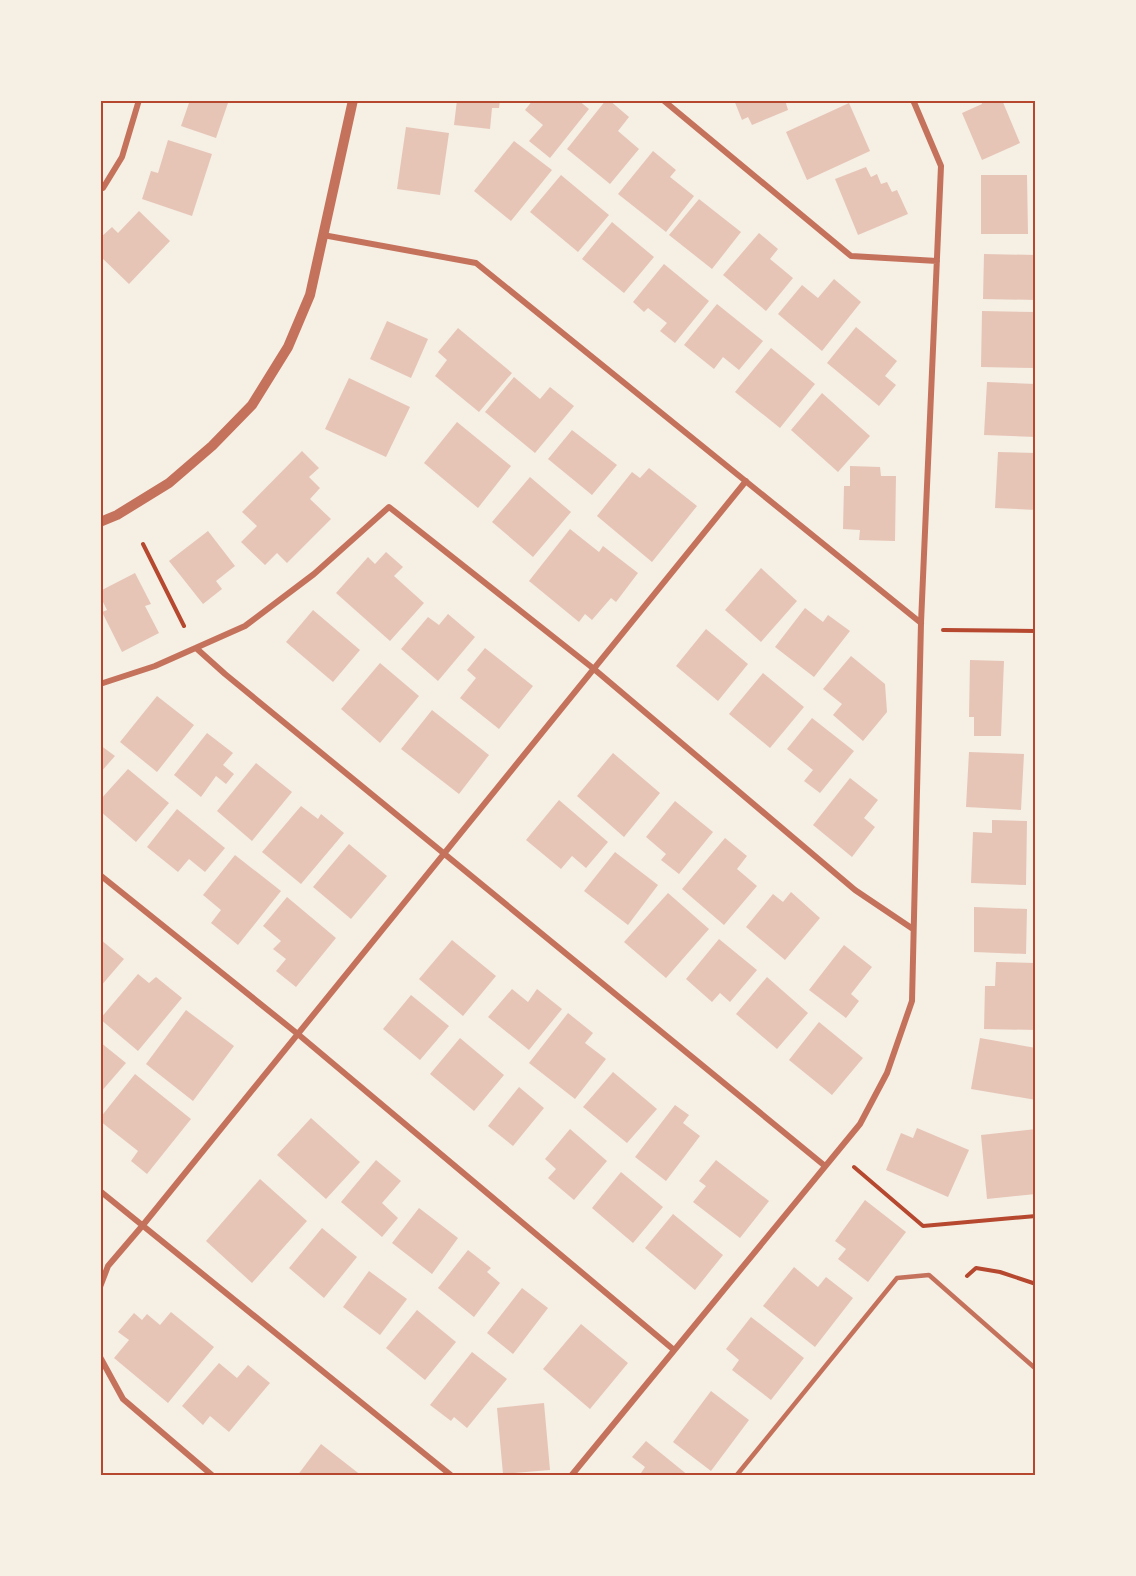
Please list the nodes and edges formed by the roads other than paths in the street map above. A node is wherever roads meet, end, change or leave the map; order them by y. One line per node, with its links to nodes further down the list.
1 (139, 100): 5 (street)
2 (353, 100): 6 (street)
3 (663, 100): 7 (street)
4 (913, 100): 7 (street)
5 (100, 189)
6 (323, 235): 8 (street); 9 (street)
7 (937, 261): 10 (street)
8 (746, 482): 10 (street); 12 (street)
9 (100, 522)
10 (921, 623): 16 (street)
11 (196, 648): 12 (street); 13 (street); 14 (street)
12 (594, 669): 14 (street); 16 (street)
13 (100, 684)
14 (445, 853): 17 (street); 18 (street)
15 (100, 875): 17 (street)
16 (914, 929): 18 (street)
17 (298, 1035): 20 (street); 22 (street)
18 (825, 1166): 22 (street)
19 (100, 1191): 20 (street)
20 (143, 1225): 21 (street); 26 (street)
21 (100, 1287)
22 (674, 1350): 27 (street)
23 (100, 1357): 25 (street)
24 (1035, 1369): 28 (lane)
25 (213, 1476)
26 (452, 1476)
27 (571, 1476)
28 (736, 1476)

